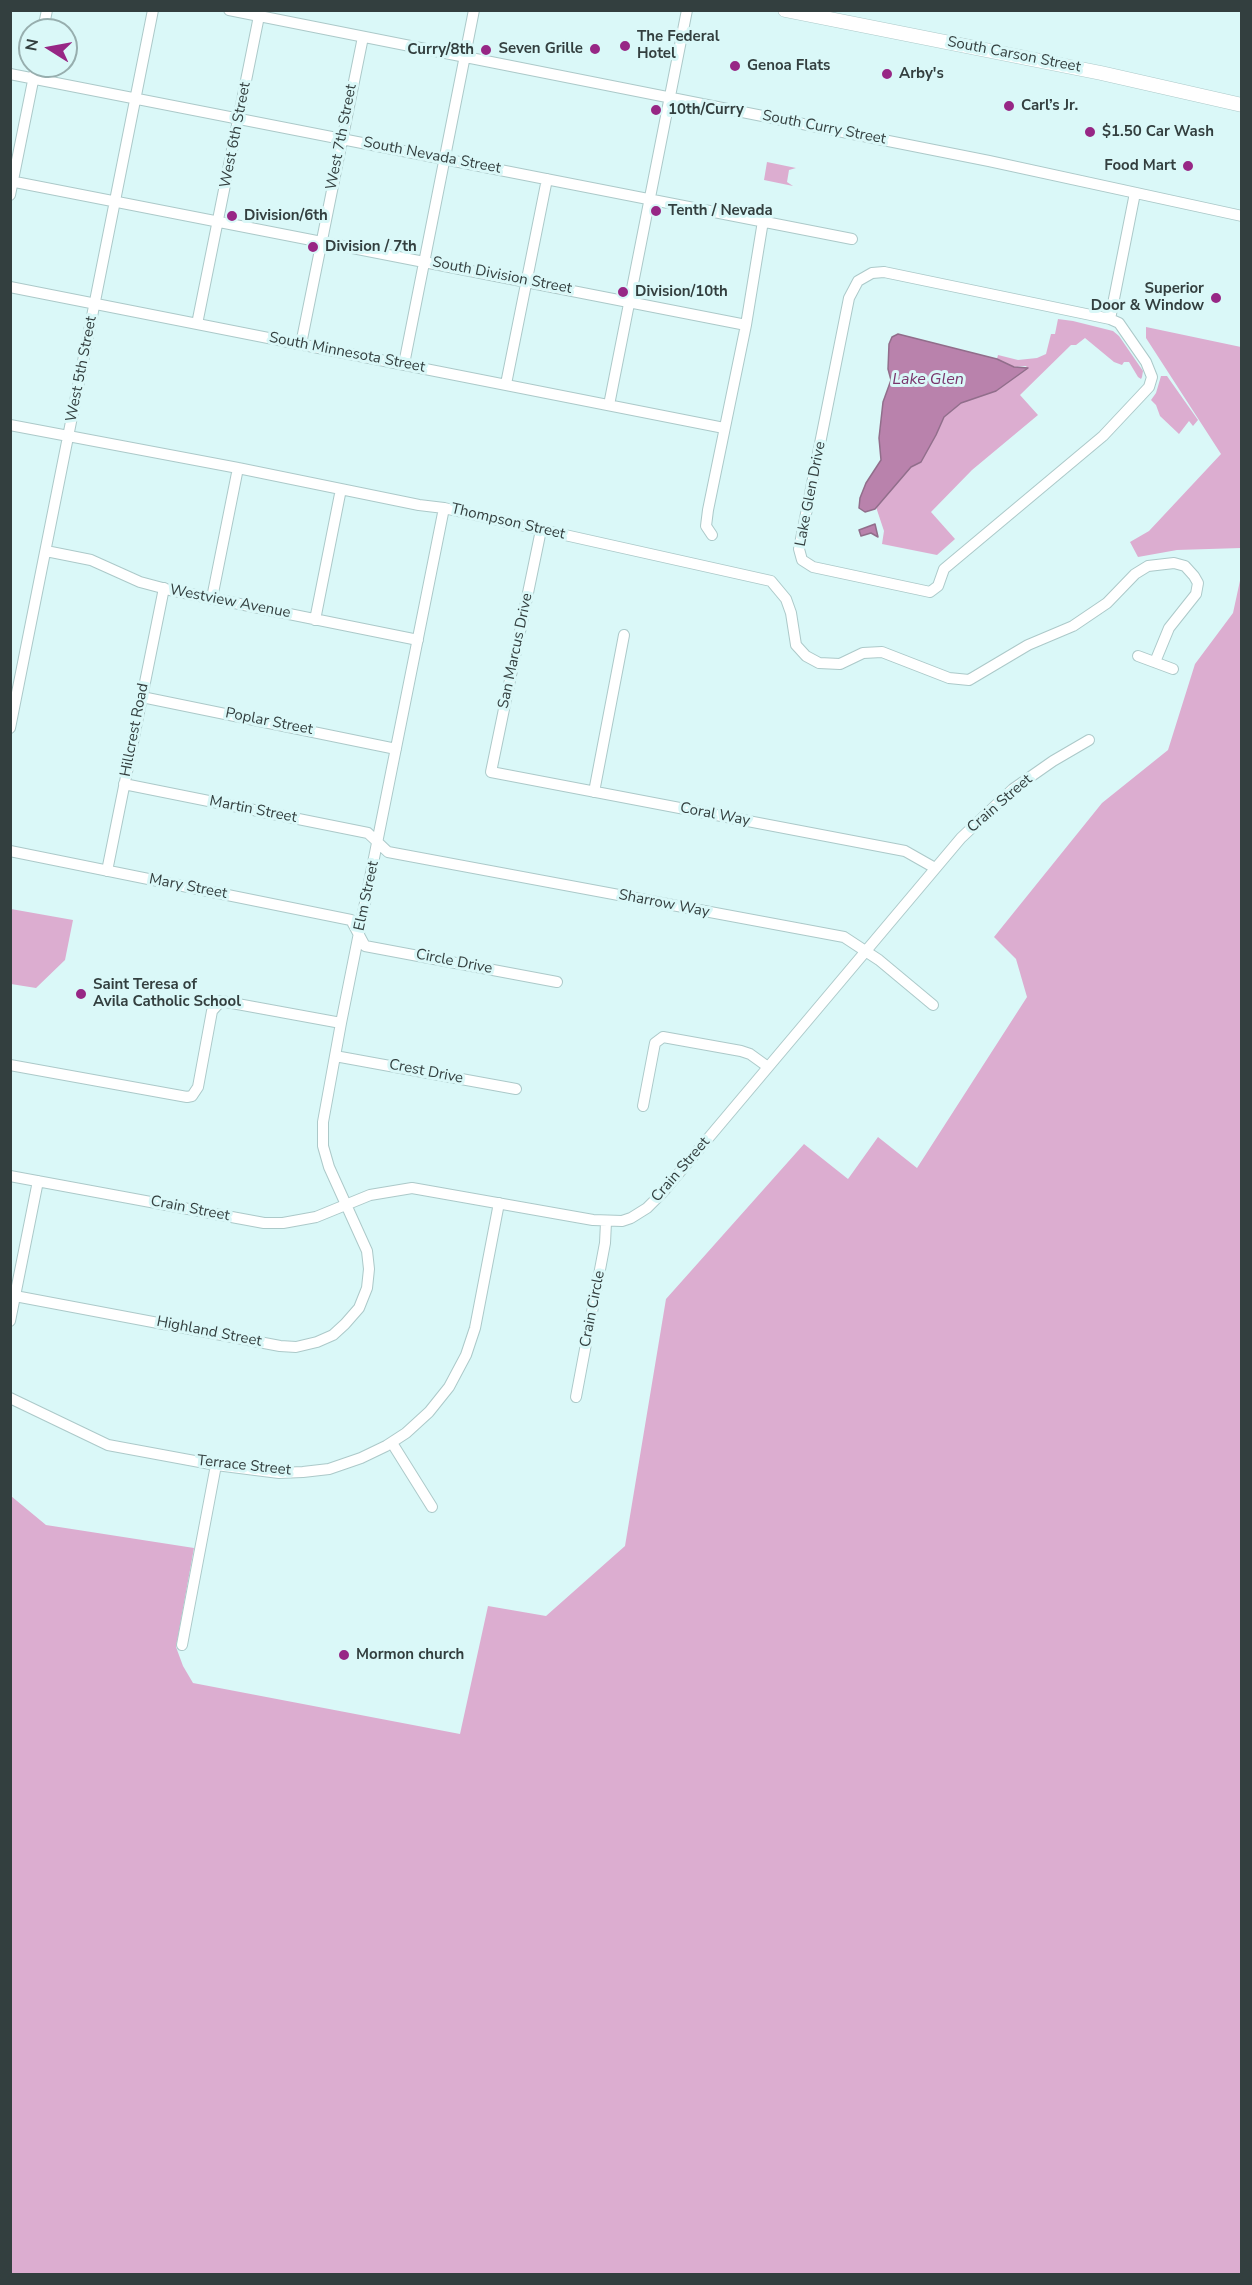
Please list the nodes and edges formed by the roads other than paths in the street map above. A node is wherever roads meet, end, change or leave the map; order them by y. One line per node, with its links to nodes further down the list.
1 (153, 10): 12 (street, West 5th Street)
2 (229, 10): 6 (street, South Curry Street)
3 (474, 10): 8 (street)
4 (687, 10): 11 (street)
5 (785, 10): 13 (main road, South Carson Street)
6 (259, 16): 7 (street, South Curry Street); 14 (street, West 6th Street)
7 (363, 37): 8 (street, South Curry Street); 15 (street, West 7th Street)
8 (465, 57): 11 (street, South Curry Street); 16 (street)
9 (10, 74): 10 (street, South Nevada Street)
10 (33, 79): 12 (street, South Nevada Street); 18 (street)
11 (670, 98): 19 (street, South Curry Street); 21 (street)
12 (135, 100): 14 (street, South Nevada Street); 22 (street, West 5th Street)
13 (1242, 105)
14 (239, 119): 15 (street, South Nevada Street); 25 (street, West 6th Street)
15 (342, 138): 16 (street, South Nevada Street); 27 (street, West 7th Street)
16 (445, 158): 17 (street, South Nevada Street); 28 (street)
17 (547, 178): 21 (street, South Nevada Street); 29 (street)
18 (12, 182): 20 (street); 22 (street, South Division Street)
19 (1135, 193): 23 (street, South Curry Street); 33 (street)
20 (10, 195)
21 (650, 199): 24 (street, South Nevada Street); 31 (street)
22 (115, 202): 25 (street, South Division Street); 32 (street, West 5th Street)
23 (1242, 216)
24 (763, 221): 26 (street, South Nevada Street); 35 (street)
25 (218, 222): 27 (street, South Division Street); 34 (street, West 6th Street)
26 (852, 239)
27 (322, 241): 28 (street, South Division Street); 36 (street, West 7th Street)
28 (424, 261): 29 (street, South Division Street); 37 (street)
29 (527, 281): 31 (street, South Division Street); 38 (street)
30 (10, 287): 32 (street, South Minnesota Street)
31 (630, 302): 35 (street, South Division Street); 39 (street)
32 (95, 304): 34 (street, South Minnesota Street); 42 (street, West 5th Street)
33 (1110, 319): 33 (street, Lake Glen Drive)
34 (197, 324): 36 (street, South Minnesota Street)
35 (746, 325): 41 (street)
36 (301, 344): 37 (street, South Minnesota Street)
37 (404, 364): 38 (street, South Minnesota Street)
38 (506, 384): 39 (street, South Minnesota Street)
39 (609, 405): 41 (street, South Minnesota Street)
40 (10, 425): 42 (street, Thompson Street)
41 (724, 428): 47 (street)
42 (68, 437): 43 (street, Thompson Street); 48 (street, West 5th Street)
43 (238, 468): 44 (street, Thompson Street); 50 (street)
44 (341, 489): 45 (street, Thompson Street); 51 (street)
45 (444, 508): 46 (street, Thompson Street); 53 (street, Elm Street)
46 (541, 530): 55 (street, Thompson Street); 61 (street, San Marcus Drive)
47 (712, 535)
48 (46, 551): 49 (street, Westview Avenue); 58 (street, West 5th Street)
49 (164, 588): 50 (street, Westview Avenue); 57 (street, Hillcrest Road)
50 (212, 598): 51 (street, Westview Avenue)
51 (315, 620): 53 (street, Westview Avenue)
52 (624, 635): 63 (street)
53 (418, 640): 60 (street, Elm Street)
54 (1138, 656): 55 (street)
55 (1155, 662): 56 (street)
56 (1173, 669)
57 (142, 697): 60 (street, Poplar Street); 62 (street, Hillcrest Road)
58 (10, 728)
59 (1089, 740): 66 (street, Crain Street)
60 (396, 749): 64 (street, Elm Street)
61 (491, 772): 63 (street, Coral Way)
62 (124, 784): 64 (street, Martin Street); 67 (street, Hillcrest Road)
63 (594, 792): 66 (street, Coral Way)
64 (378, 841): 68 (street, Elm Street); 69 (street, Sharrow Way)
65 (10, 851): 67 (street, Mary Street)
66 (935, 868): 69 (street, Crain Street)
67 (107, 871): 68 (street, Mary Street)
68 (360, 932): 70 (street, Circle Drive); 72 (street, Elm Street)
69 (866, 951): 71 (street, Sharrow Way); 75 (street, Crain Street)
70 (557, 982)
71 (933, 1005)
72 (341, 1023): 73 (street, Elm Street); 74 (street)
73 (335, 1056): 76 (street, Crest Drive); 81 (street, Elm Street)
74 (10, 1065)
75 (768, 1067): 77 (street); 82 (street, Crain Street)
76 (516, 1089)
77 (643, 1106)
78 (10, 1176): 79 (street, Crain Street)
79 (38, 1181): 81 (street, Crain Street); 84 (street)
80 (498, 1203): 81 (street, Crain Street); 82 (street, Crain Street); 88 (street, Terrace Street)
81 (347, 1206): 83 (street, Elm Street)
82 (606, 1222): 86 (street, Crain Circle)
83 (368, 1278): 84 (street, Highland Street)
84 (15, 1296): 85 (street)
85 (10, 1321)
86 (576, 1396)
87 (10, 1398): 89 (street, Terrace Street)
88 (392, 1443): 89 (street, Terrace Street); 90 (street)
89 (216, 1465): 91 (street)
90 (432, 1507)
91 (182, 1645)

